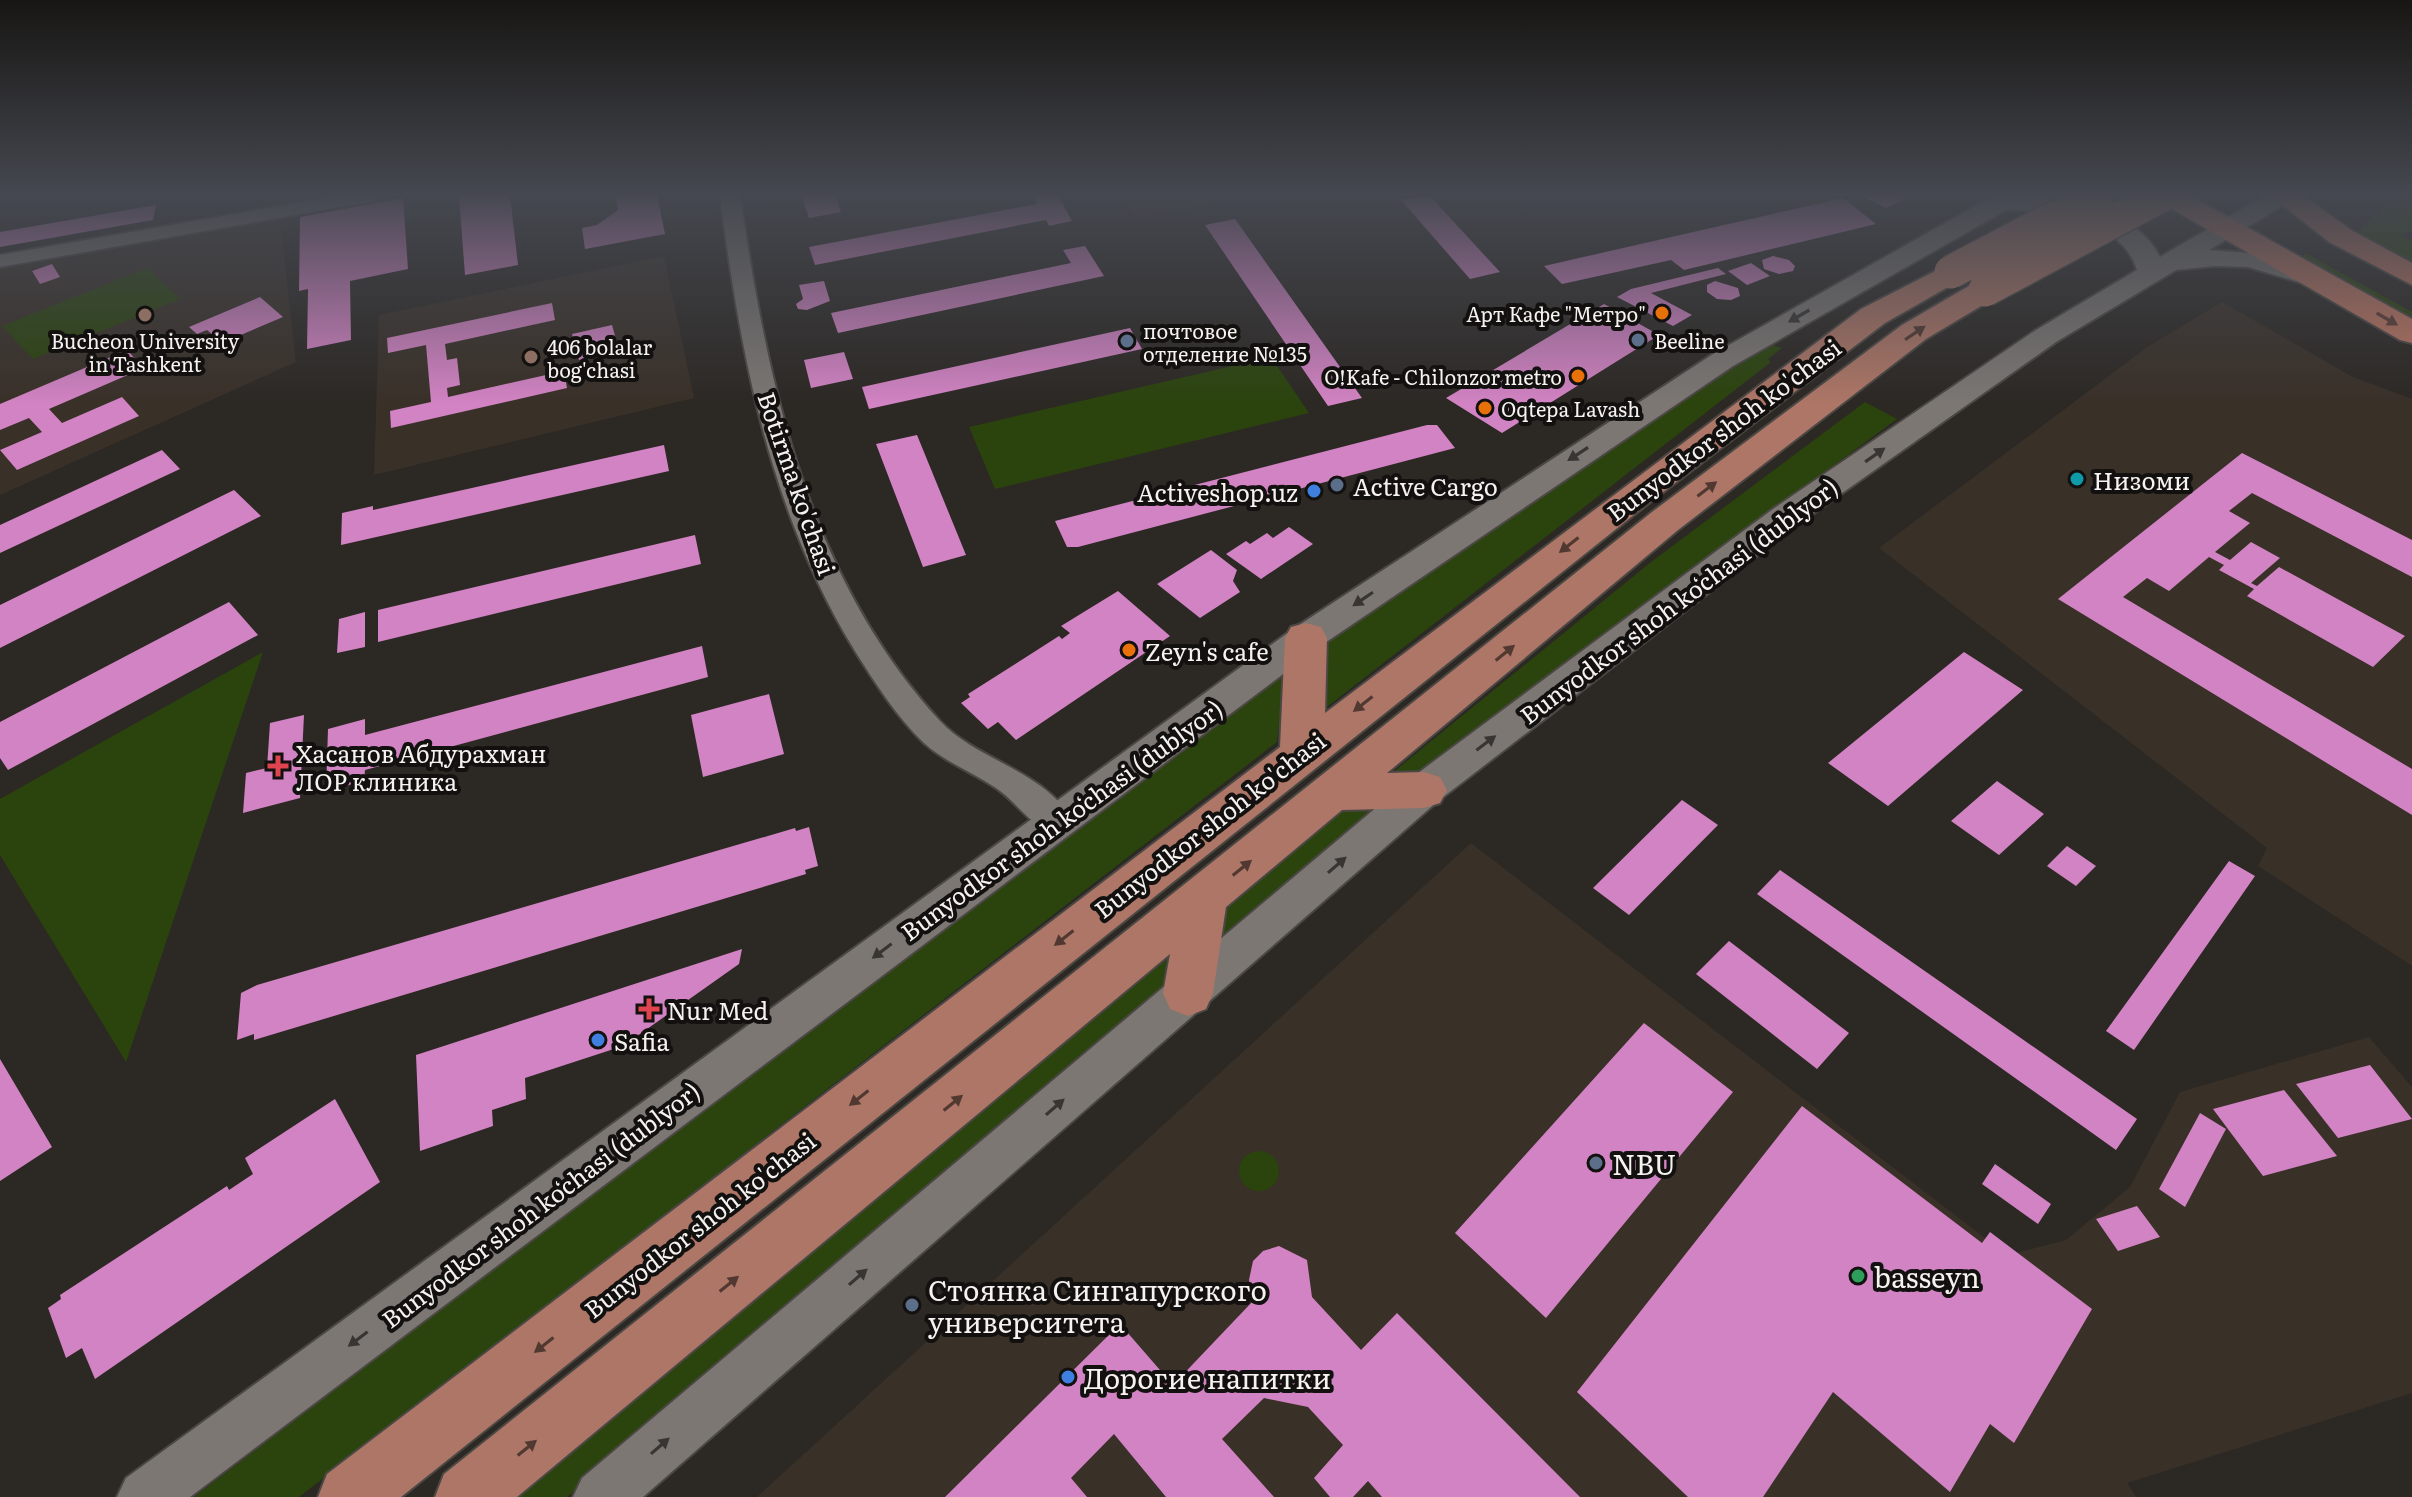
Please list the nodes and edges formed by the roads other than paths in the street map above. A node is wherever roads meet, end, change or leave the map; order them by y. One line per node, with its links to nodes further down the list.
1 (739, 265): 21 (street, Botirma ko'chasi)
2 (1890, 265): 17 (street, Bunyodkor shoh koʻchasi (dublyor), one-way to 17)
3 (1965, 265): 18 (main road, Bunyodkor shoh ko'chasi, one-way to 18, bridge)
4 (2033, 265): 20 (main road, Bunyodkor shoh ko'chasi, one-way to 4, bridge)
5 (2150, 265): 12 (street)
6 (2166, 265): 12 (street, Bunyodkor shoh koʻchasi (dublyor))
7 (2178, 265): 12 (street)
8 (2270, 265): 14 (street)
9 (2291, 265): 14 (highway)
10 (2350, 265): 15 (highway)
11 (2392, 265): 13 (highway)
12 (2152, 273): 19 (street, Bunyodkor shoh koʻchasi (dublyor), one-way to 12)
13 (2412, 276)
14 (2323, 283): 16 (highway, one-way to 16)
15 (2412, 299)
16 (2412, 333)
17 (1306, 638): 18 (main road); 21 (street, Bunyodkor shoh koʻchasi (dublyor))
18 (1302, 752): 25 (main road, Bunyodkor shoh ko'chasi, one-way to 25)
19 (1424, 790): 20 (main road); 23 (street, Bunyodkor shoh koʻchasi (dublyor), one-way to 19)
20 (1337, 792): 22 (main road, Bunyodkor shoh ko'chasi, one-way to 20)
21 (1058, 823): 24 (street, Bunyodkor shoh koʻchasi (dublyor), one-way to 24)
22 (1203, 900): 23 (main road); 26 (main road, Bunyodkor shoh ko'chasi, one-way to 22)
23 (1188, 993): 27 (street, Bunyodkor shoh koʻchasi (dublyor), one-way to 23)
24 (145, 1497)
25 (350, 1497)
26 (467, 1497)
27 (601, 1497)

